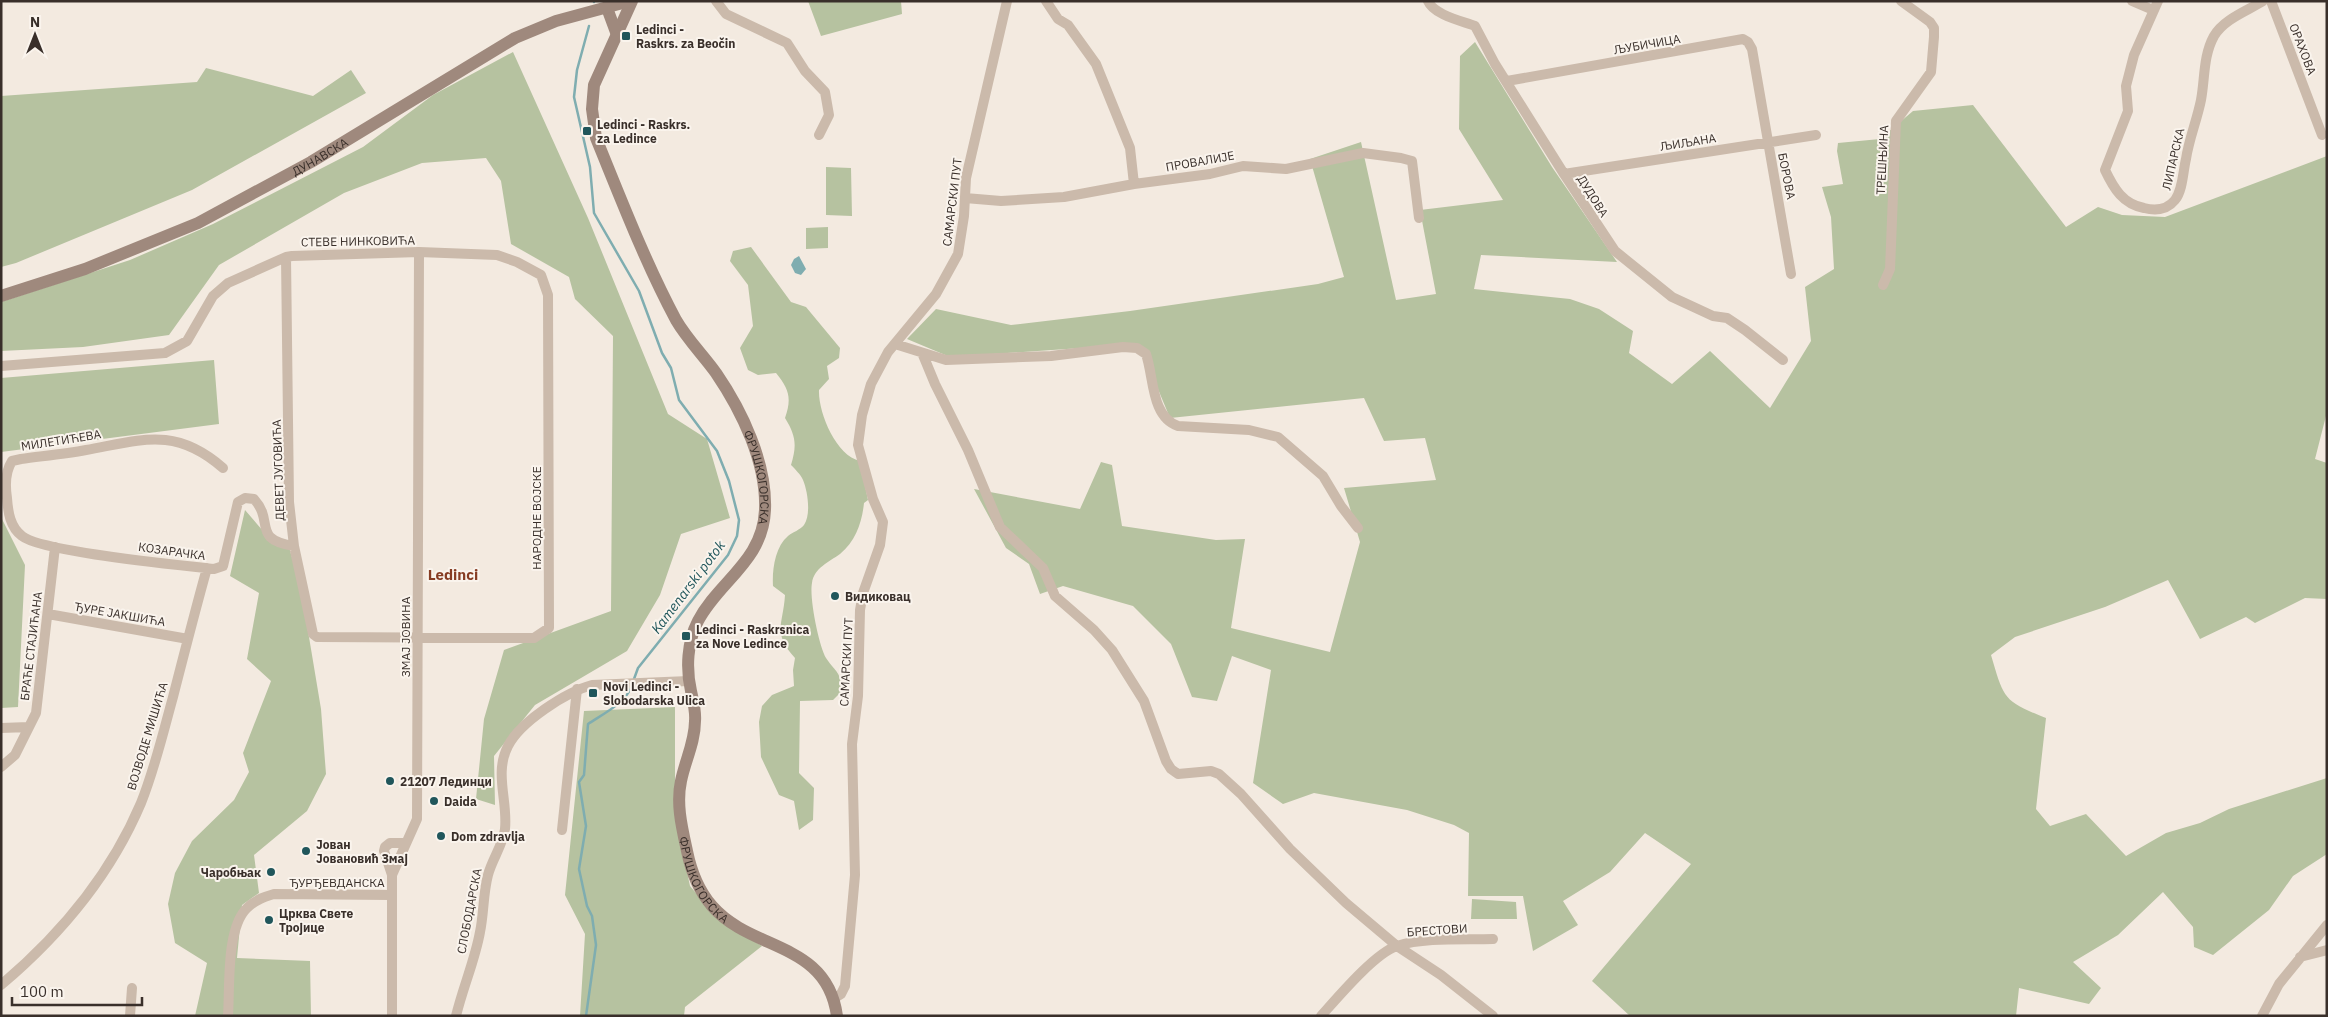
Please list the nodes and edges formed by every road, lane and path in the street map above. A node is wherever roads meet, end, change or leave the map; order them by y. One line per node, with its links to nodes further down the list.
1 (631, 1): 11 (street, ДУНАВСКА); 12 (street, ФРУШКОГОРСКА)
2 (716, 1): 16 (street)
3 (1007, 1): 21 (street, САМАРСКИ ПУТ)
4 (1046, 1): 20 (street)
5 (1428, 1): 13 (street, ДУДОВА)
6 (1900, 1): 27 (street, ТРЕШЊИНА)
7 (2132, 1): 10 (street)
8 (2264, 1): 10 (street, ЛИПАРСКА)
9 (2271, 1): 15 (street, ОРАХОВА)
10 (2156, 6)
11 (607, 8): 12 (street); 28 (street, ДУНАВСКА)
12 (617, 36): 41 (street, ФРУШКОГОРСКА)
13 (1507, 81): 14 (street, ЉУБИЧИЦА); 19 (street, ДУДОВА)
14 (1758, 83): 18 (street, БОРОВА)
15 (2322, 134)
16 (819, 135)
17 (1816, 135): 18 (street, ЉИЉАНА)
18 (1767, 142): 19 (street, ЉИЉАНА); 25 (street, БОРОВА)
19 (1564, 174): 31 (street, ДУДОВА)
20 (1134, 184): 21 (street, ПРОВАЛИЈЕ); 22 (street, ПРОВАЛИЈЕ)
21 (965, 198): 29 (street, САМАРСКИ ПУТ)
22 (1418, 218)
23 (419, 252): 24 (street, СТЕВЕ НИНКОВИЋА); 26 (street, СТЕВЕ НИНКОВИЋА); 39 (street, ЗМАЈ ЈОВИНА)
24 (286, 258): 32 (street, СТЕВЕ НИНКОВИЋА); 35 (street, ДЕВЕТ ЈУГОВИЋА)
25 (1791, 274)
26 (541, 275): 39 (street, НАРОДНЕ ВОЈСКЕ)
27 (1883, 286)
28 (1, 296)
29 (895, 344): 30 (street); 57 (street, САМАРСКИ ПУТ)
30 (923, 354): 34 (street); 52 (street)
31 (1783, 360)
32 (1, 366)
33 (223, 468): 36 (street, МИЛЕТИЋЕВА)
34 (1358, 528)
35 (294, 546): 37 (street, КОЗАРАЧКА); 39 (street, ДЕВЕТ ЈУГОВИЋА)
36 (55, 547): 37 (street, КОЗАРАЧКА); 38 (street, БРАЋЕ СТАЈИЋАНА)
37 (207, 568): 40 (street, ВОЈВОДЕ МИШИЋА)
38 (48, 614): 40 (street, ЂУРЕ ЈАКШИЋА); 43 (street, БРАЋЕ СТАЈИЋАНА)
39 (418, 637): 47 (street, ЗМАЈ ЈОВИНА)
40 (188, 639): 55 (street, ВОЈВОДЕ МИШИЋА)
41 (689, 681): 42 (street, СЛОБОДАРСКА); 57 (street, ФРУШКОГОРСКА)
42 (577, 689): 46 (street); 61 (street, СЛОБОДАРСКА)
43 (29, 727): 44 (street); 45 (street, БРАЋЕ СТАЈИЋАНА)
44 (1, 728)
45 (1, 767)
46 (562, 830)
47 (406, 843): 48 (street, ЗМАЈ ЈОВИНА); 48 (street)
48 (392, 875): 49 (street, ЗМАЈ ЈОВИНА)
49 (391, 895): 59 (street, ЂУРЂЕВДАНСКА); 60 (street, ЗМАЈ ЈОВИНА)
50 (2327, 925): 54 (street)
51 (1494, 939): 52 (street, БРЕСТОВИ)
52 (1397, 946): 63 (street, БРЕСТОВИ); 64 (street)
53 (2327, 950): 54 (street)
54 (2300, 957): 65 (street)
55 (1, 986)
56 (132, 988): 58 (street)
57 (833, 999): 62 (street, ФРУШКОГОРСКА)
58 (130, 1016)
59 (228, 1016)
60 (392, 1016)
61 (456, 1016)
62 (837, 1016)
63 (1321, 1016)
64 (1494, 1016)
65 (2262, 1016)

